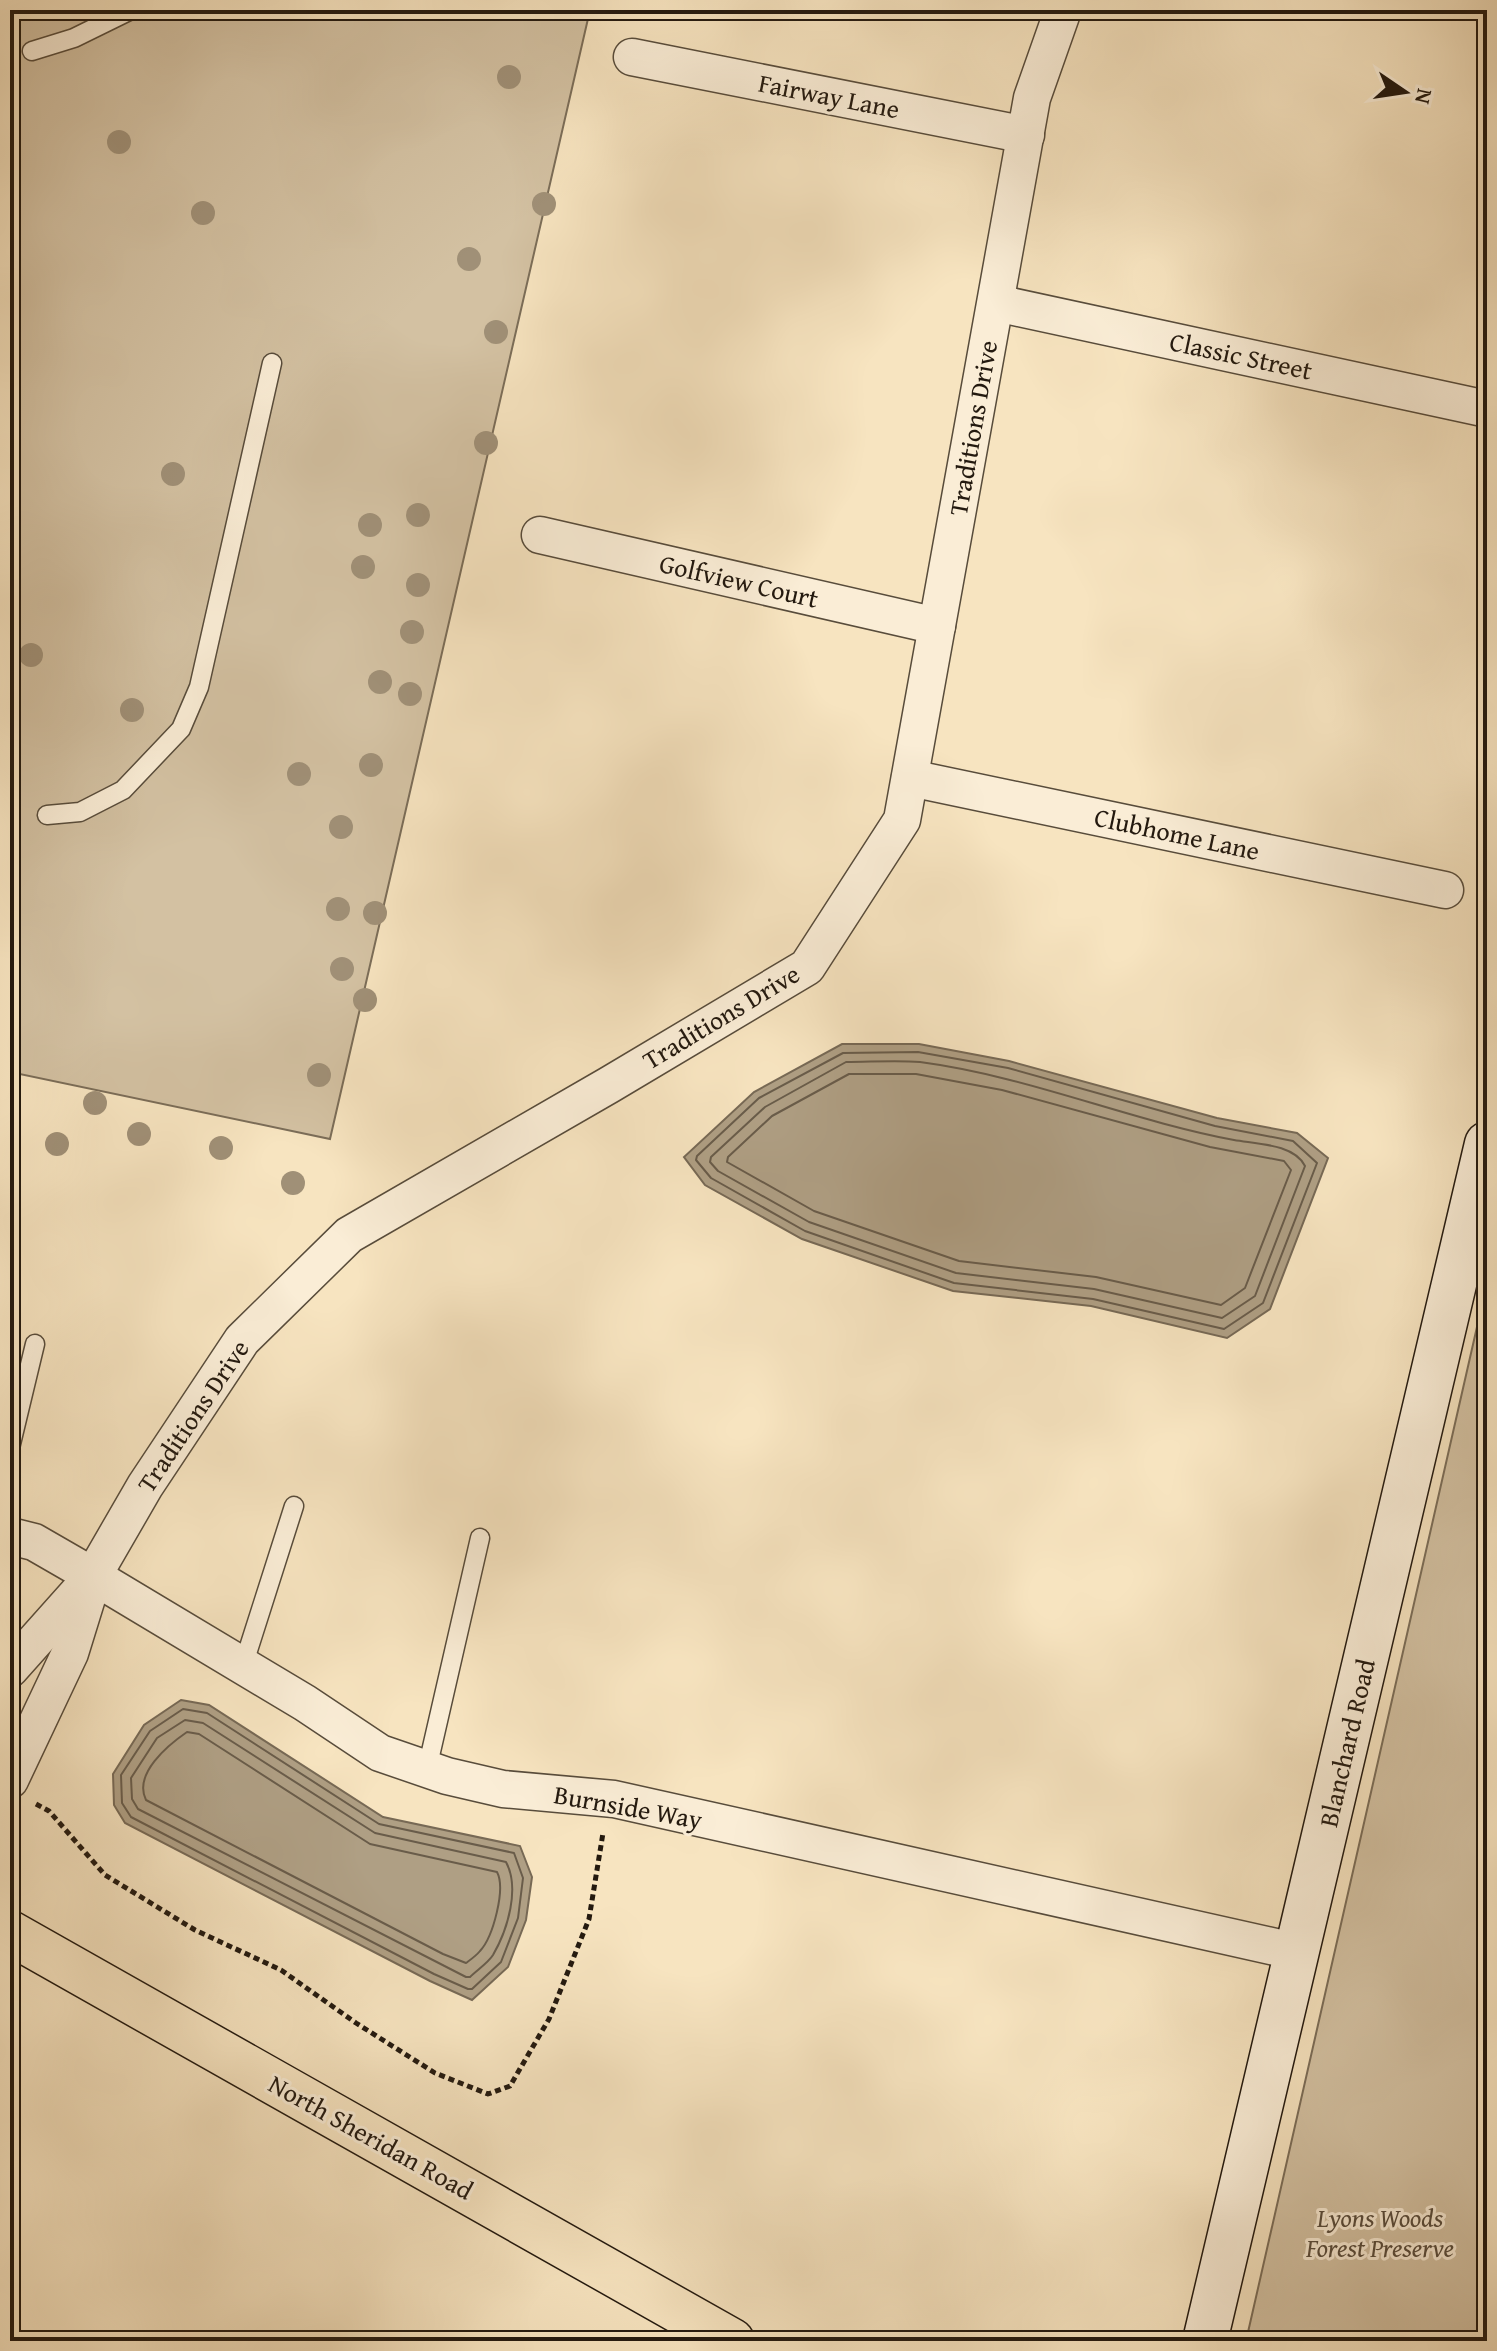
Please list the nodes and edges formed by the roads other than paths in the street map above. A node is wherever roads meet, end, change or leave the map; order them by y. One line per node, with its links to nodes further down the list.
1 (131, 10): 3 (lane)
2 (1063, 10): 5 (street, Traditions Drive)
3 (32, 51)
4 (632, 57): 5 (street, Fairway Lane)
5 (1026, 135): 6 (street, Traditions Drive)
6 (996, 303): 8 (street, Classic Street); 10 (street, Traditions Drive)
7 (272, 363): 12 (lane)
8 (1487, 409)
9 (540, 535): 10 (street, Golfview Court)
10 (937, 626): 11 (street, Traditions Drive)
11 (910, 778): 13 (street, Clubhome Lane); 20 (street, Traditions Drive)
12 (47, 815)
13 (1445, 890)
14 (1487, 1144): 26 (street, Blanchard Road)
15 (35, 1344): 16 (lane)
16 (10, 1448)
17 (294, 1506): 21 (lane)
18 (10, 1536): 20 (street, Burnside Way)
19 (480, 1538): 23 (lane)
20 (93, 1576): 21 (street, Burnside Way); 22 (street, Traditions Drive); 24 (street, Traditions Drive)
21 (243, 1666): 23 (street, Burnside Way)
22 (10, 1669)
23 (427, 1769): 26 (street, Burnside Way)
24 (16, 1789)
25 (10, 1933): 27 (main road, North Sheridan Road)
26 (1298, 1952): 28 (street, Blanchard Road)
27 (732, 2341)
28 (1205, 2341)

